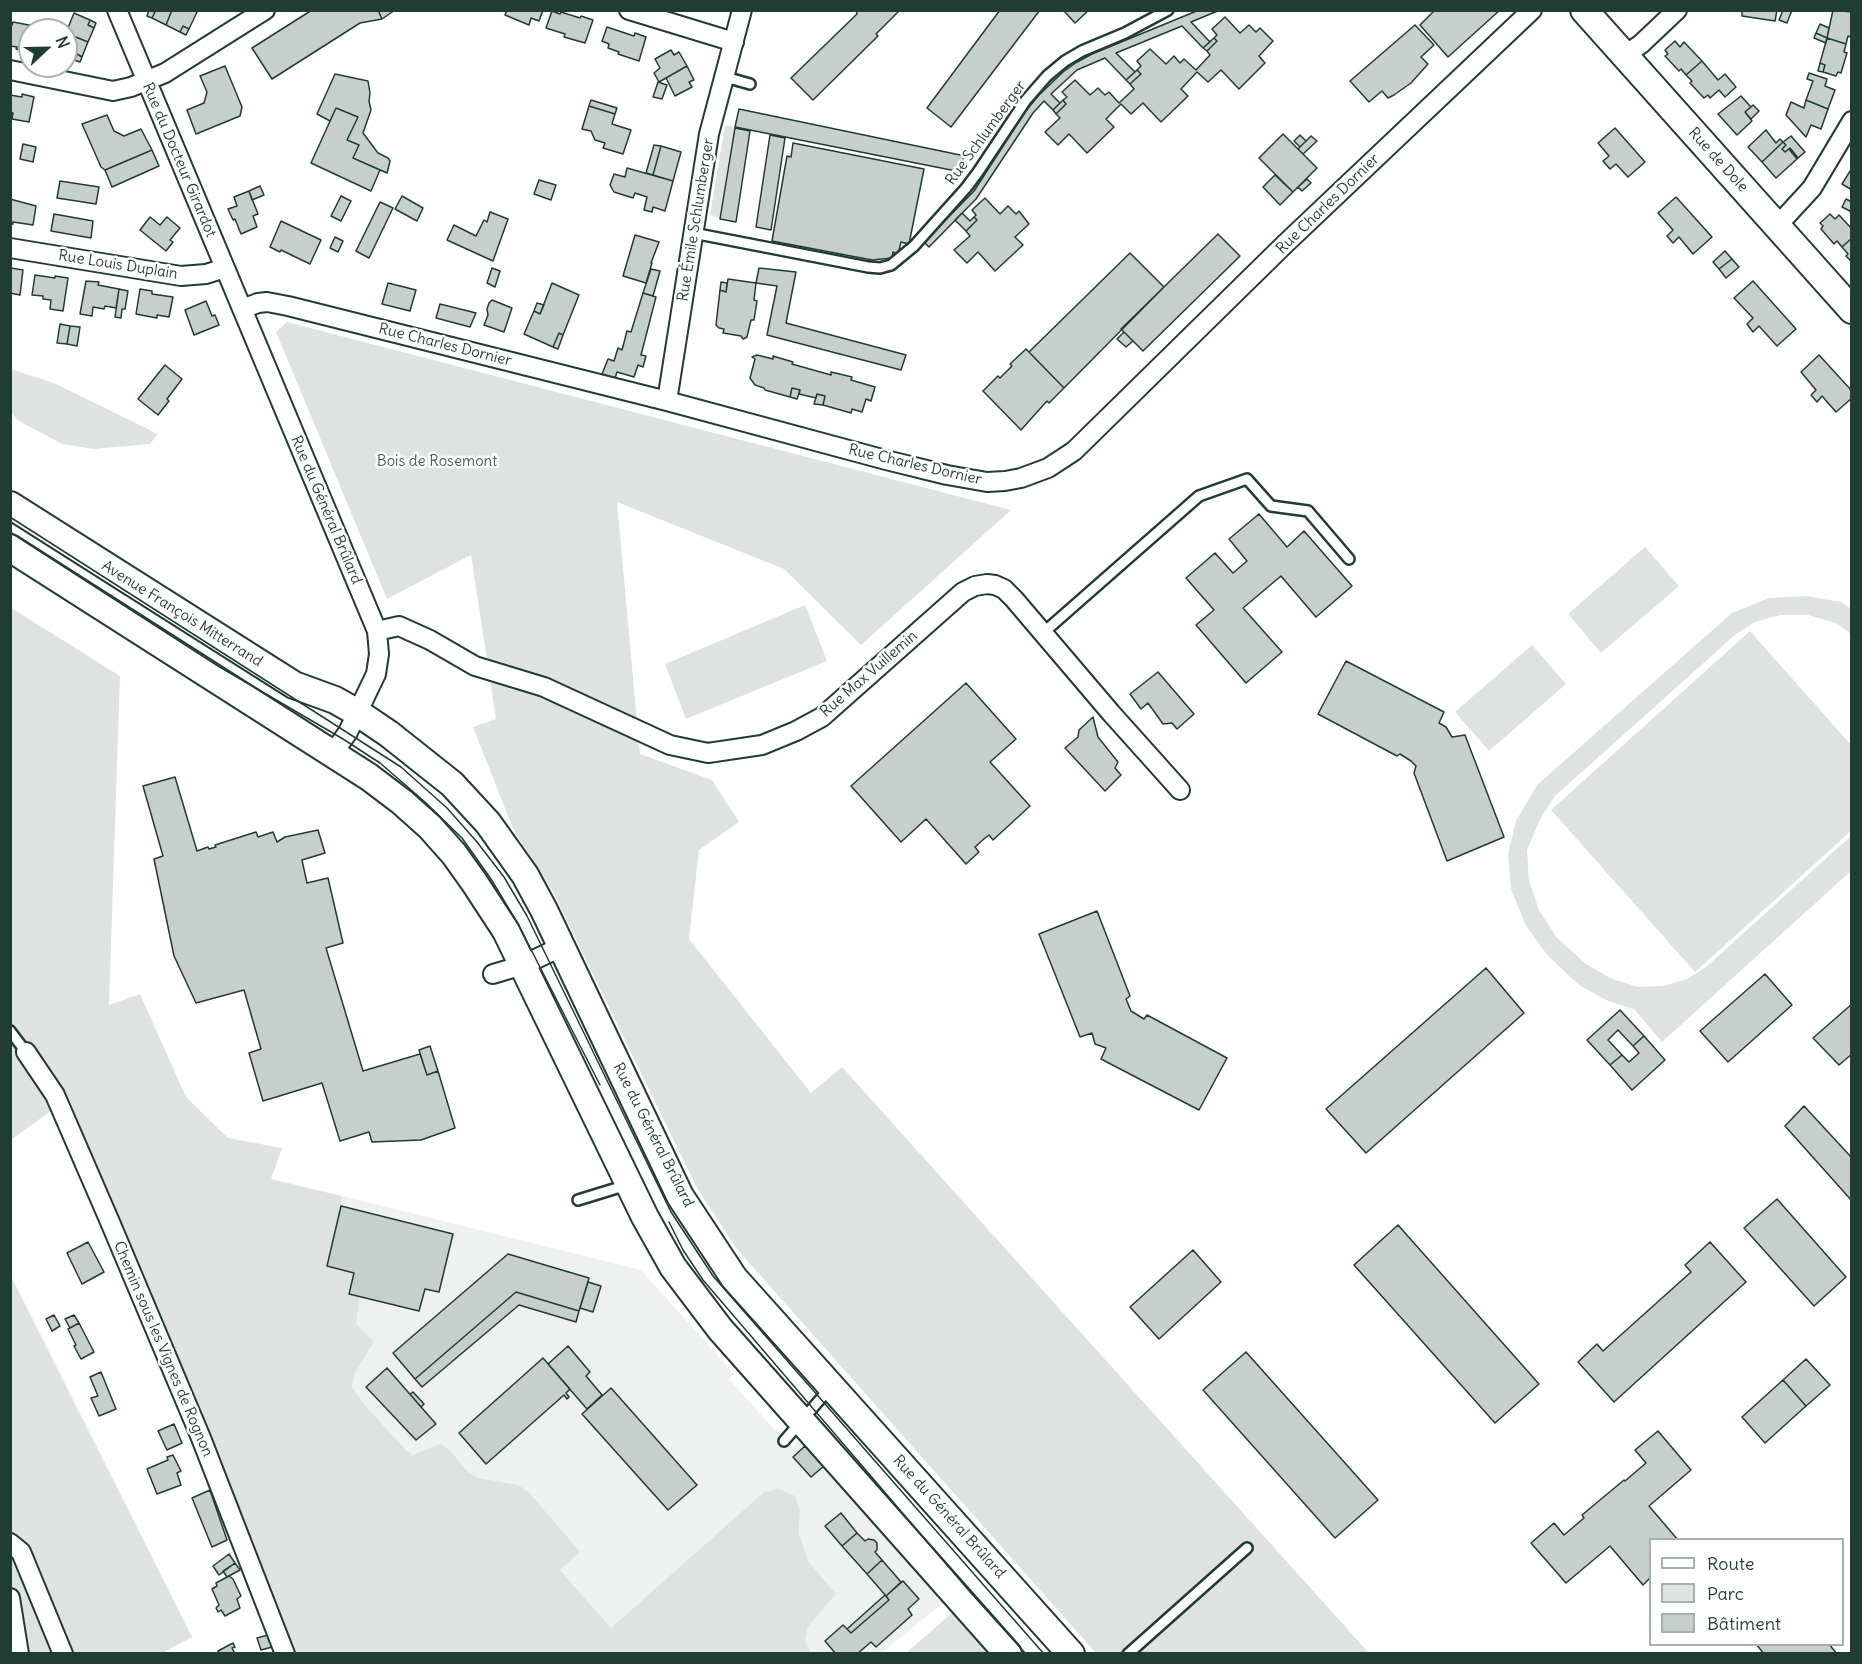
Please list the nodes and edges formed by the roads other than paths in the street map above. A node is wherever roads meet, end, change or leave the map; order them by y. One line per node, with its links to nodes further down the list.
1 (117, 10): 13 (street, Rue du Docteur Girardot)
2 (265, 10): 13 (street)
3 (629, 10): 9 (street)
4 (742, 10): 9 (street, Rue Émile Schlumberger)
5 (1168, 10): 17 (lane, Rue Schlumberger)
6 (1532, 10): 22 (street, Rue Charles Dornier)
7 (1584, 10): 10 (main road, Rue de Dole)
8 (1677, 10): 10 (street)
9 (734, 42): 12 (street, Rue Émile Schlumberger)
10 (1624, 56): 16 (main road, Rue de Dole)
11 (10, 70): 13 (street)
12 (724, 77): 14 (lane); 17 (street, Rue Émile Schlumberger)
13 (147, 81): 19 (street, Rue du Docteur Girardot)
14 (750, 84)
15 (1851, 121): 16 (street)
16 (1777, 226): 21 (main road, Rue de Dole)
17 (693, 232): 22 (street, Rue Émile Schlumberger)
18 (10, 248): 19 (street, Rue Louis Duplain)
19 (225, 268): 20 (street, Rue du Docteur Girardot)
20 (242, 309): 22 (street, Rue Charles Dornier); 26 (street, Rue du Général Brûlard)
21 (1851, 310)
22 (667, 401)
23 (10, 505): 28 (main road, Avenue François Mitterrand)
24 (10, 548): 29 (main road)
25 (1349, 559): 27 (lane)
26 (377, 631): 27 (street, Rue Max Vuillemin); 28 (street, Rue du Général Brûlard)
27 (1043, 633): 30 (street, Rue Max Vuillemin)
28 (358, 713): 29 (street, Rue du Général Brûlard); 31 (main road, Rue du Général Brûlard)
29 (332, 755): 32 (main road)
30 (1180, 790)
31 (561, 947): 32 (street); 38 (main road, Rue du Général Brûlard)
32 (523, 965): 33 (street); 36 (main road)
33 (493, 974)
34 (10, 1031): 35 (lane)
35 (26, 1052): 46 (street, Chemin sous les Vignes de Rognon)
36 (629, 1184): 37 (lane); 39 (main road)
37 (578, 1200)
38 (831, 1386): 39 (lane); 48 (main road, Rue du Général Brûlard)
39 (802, 1420): 40 (lane); 47 (main road)
40 (784, 1441)
41 (10, 1543): 45 (street)
42 (1247, 1548): 49 (lane)
43 (10, 1598): 44 (street)
44 (19, 1653)
45 (63, 1653)
46 (285, 1653)
47 (1008, 1653)
48 (1071, 1653)
49 (1128, 1653)

